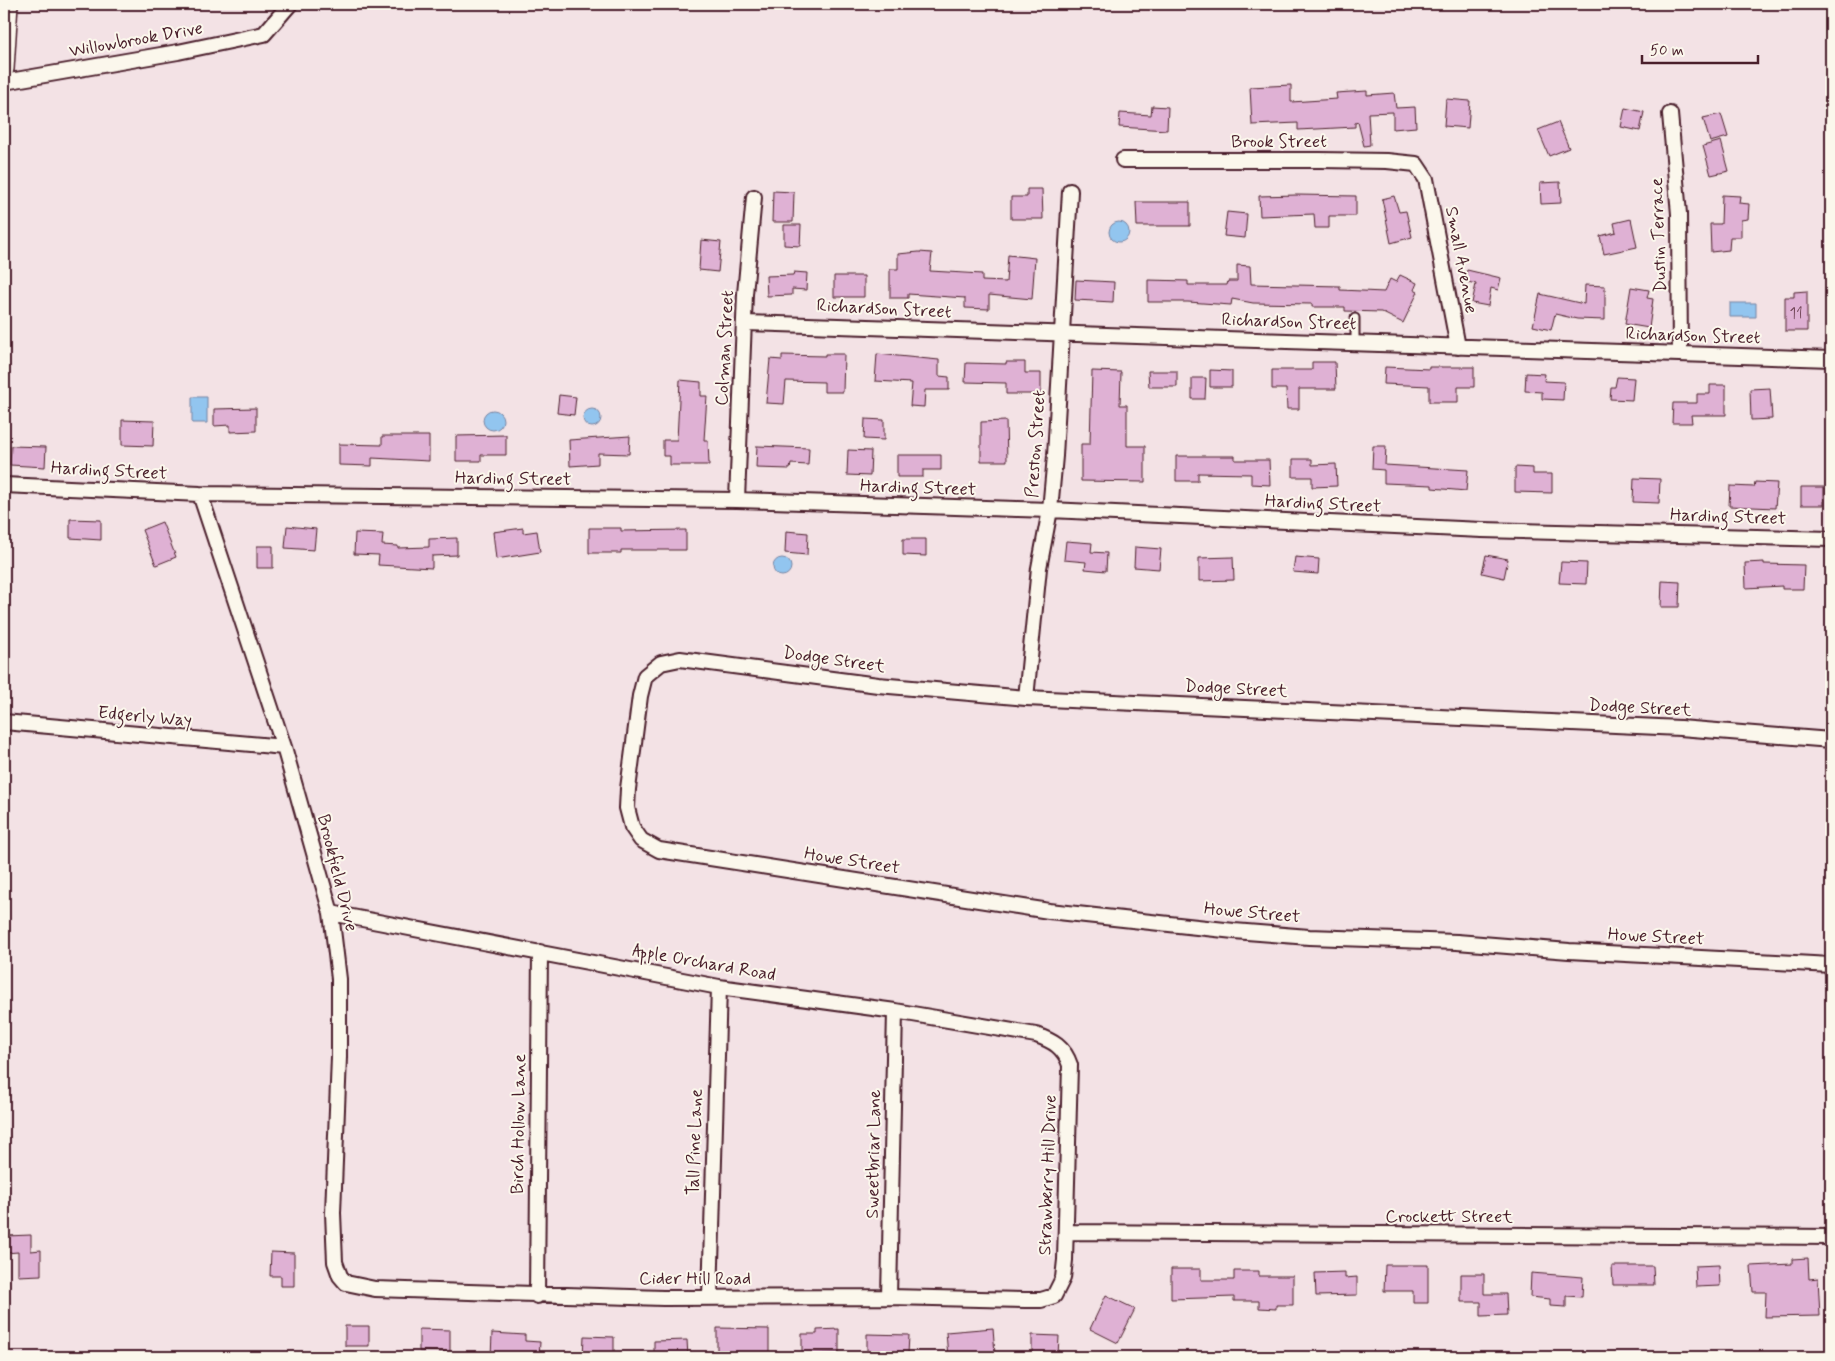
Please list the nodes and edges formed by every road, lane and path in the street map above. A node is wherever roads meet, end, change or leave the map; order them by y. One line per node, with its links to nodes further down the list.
1 (8, 4): 3 (street)
2 (290, 4): 4 (street, Willowbrook Drive)
3 (4, 69)
4 (4, 82)
5 (1670, 114): 15 (street, Dustin Terrace)
6 (1123, 160): 7 (street, Brook Street)
7 (1426, 180): 14 (street, Small Avenue)
8 (1070, 190): 12 (street, Preston Street)
9 (754, 197): 11 (street, Colman Street)
10 (1355, 318): 13 (lane)
11 (745, 323): 12 (street, Richardson Street); 19 (street, Colman Street)
12 (1061, 334): 13 (street, Richardson Street); 20 (street, Preston Street)
13 (1355, 343): 14 (street, Richardson Street)
14 (1458, 347): 15 (street, Richardson Street)
15 (1680, 354): 16 (street, Richardson Street)
16 (1831, 359)
17 (4, 485): 18 (street, Harding Street)
18 (200, 494): 19 (street, Harding Street); 26 (street, Brookfield Drive)
19 (737, 500): 20 (street, Harding Street)
20 (1050, 510): 21 (street, Harding Street); 23 (street, Preston Street)
21 (1831, 539)
22 (645, 676): 23 (street, Dodge Street); 29 (street, Howe Street)
23 (1026, 698): 25 (street, Dodge Street)
24 (4, 722): 26 (street, Edgerly Way)
25 (1831, 740)
26 (284, 747): 27 (street, Brookfield Drive)
27 (331, 914): 28 (street, Apple Orchard Road); 35 (street, Brookfield Drive)
28 (540, 952): 30 (street, Apple Orchard Road); 36 (street, Birch Hollow Lane)
29 (1831, 965)
30 (719, 987): 31 (street, Apple Orchard Road); 39 (street, Tall Pine Lane)
31 (895, 1011): 32 (street, Apple Orchard Road); 38 (street, Sweetbriar Lane)
32 (1067, 1054): 33 (street, Strawberry Hill Drive)
33 (1066, 1232): 34 (street, Crockett Street); 37 (street, Strawberry Hill Drive)
34 (1831, 1236)
35 (340, 1276): 36 (street, Cider Hill Road)
36 (536, 1296): 39 (street, Cider Hill Road)
37 (1054, 1296): 38 (street, Cider Hill Road)
38 (889, 1297): 39 (street, Cider Hill Road)
39 (710, 1298)

